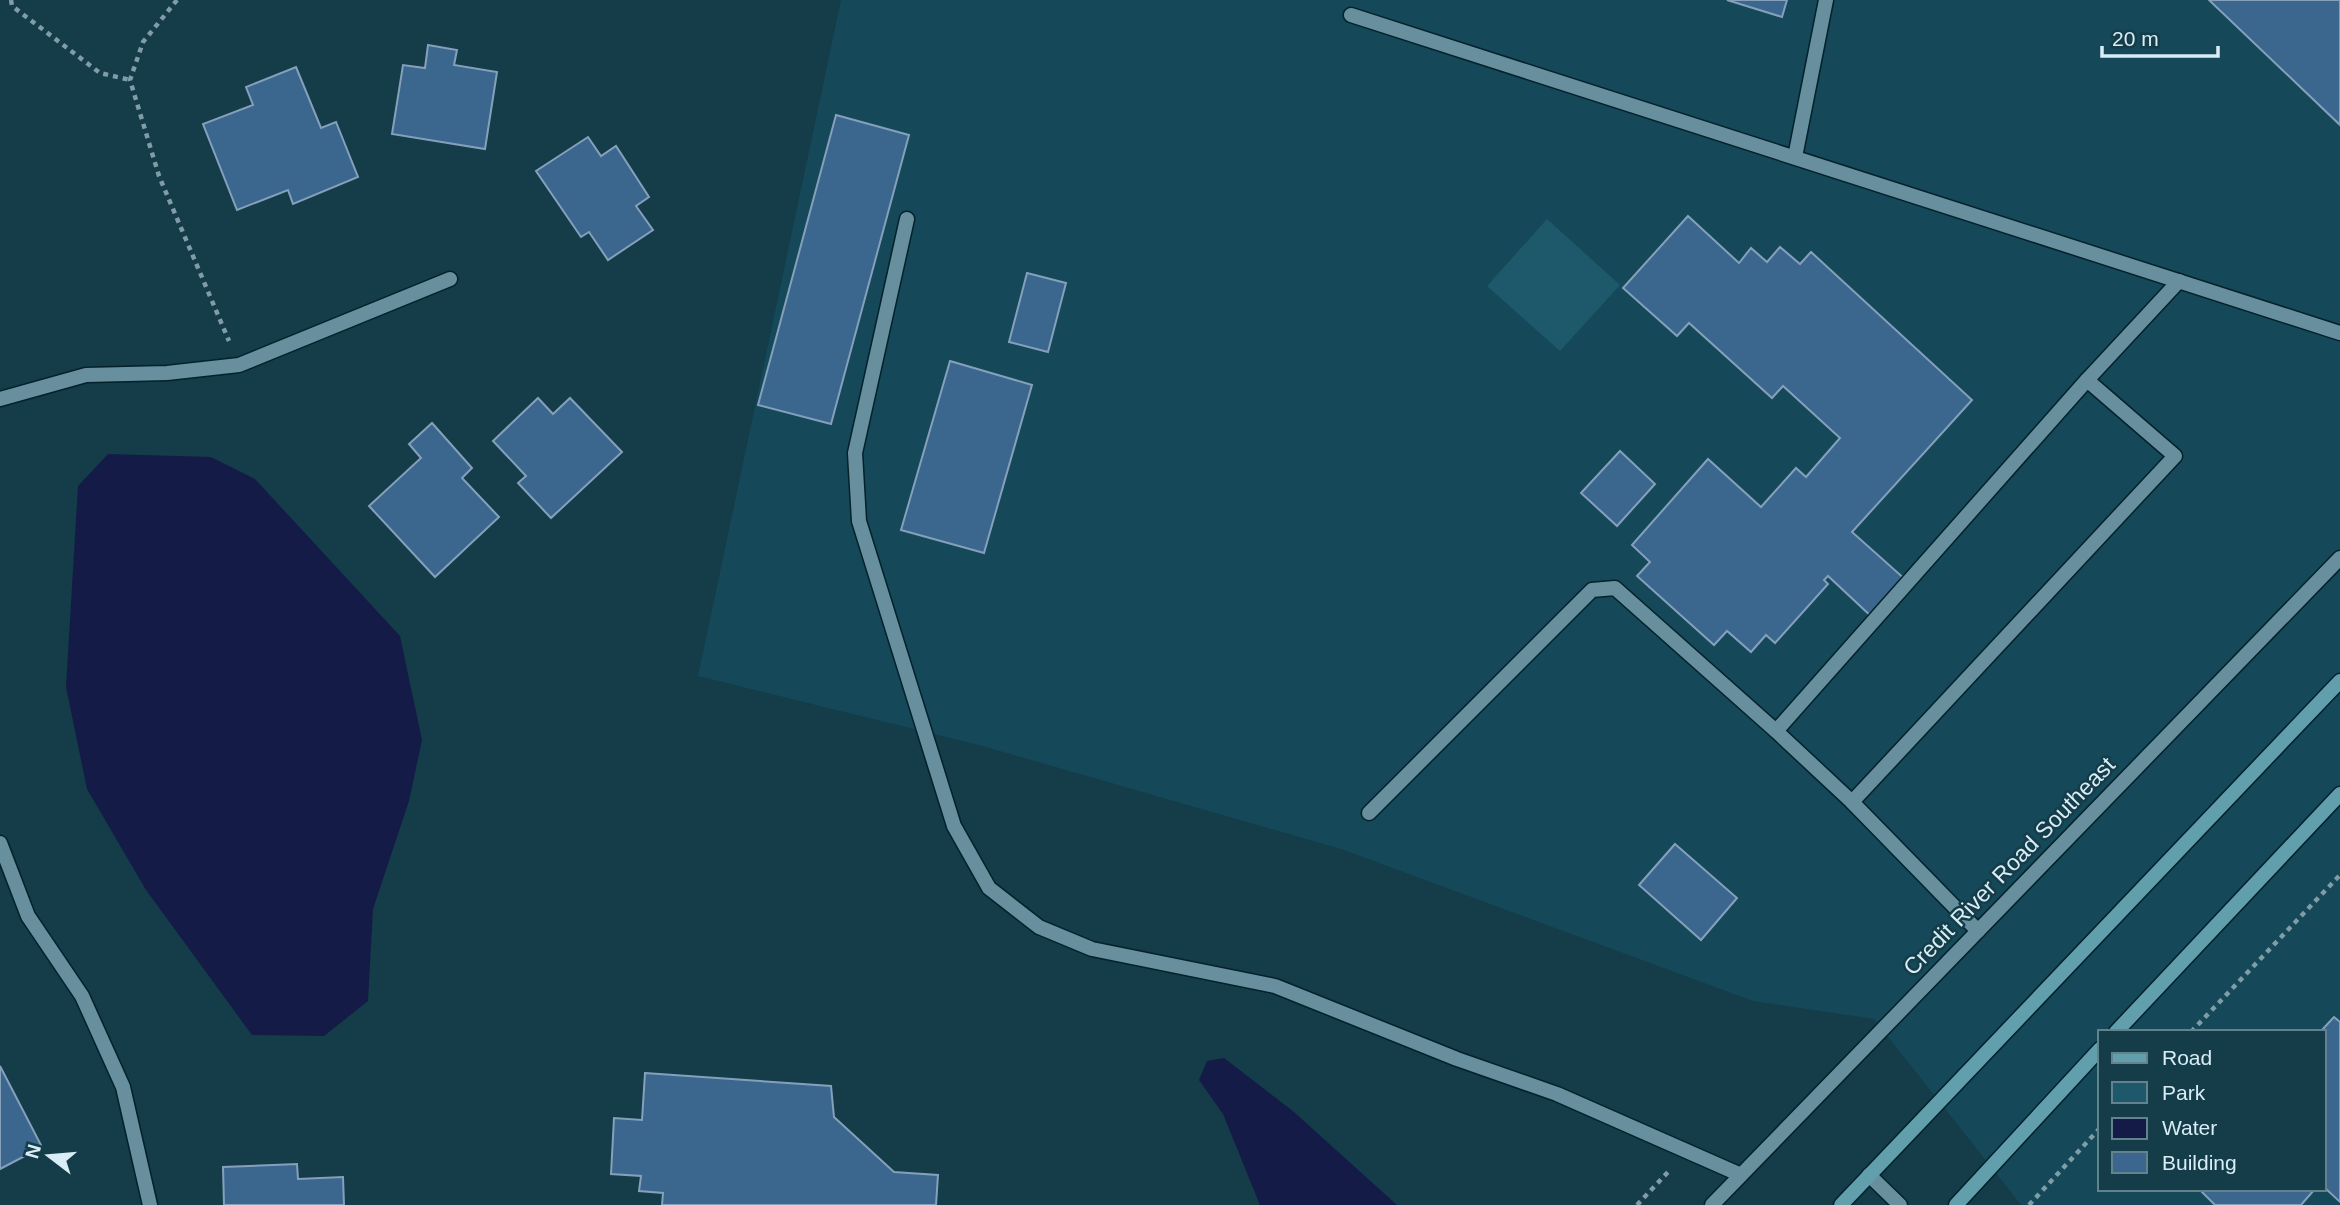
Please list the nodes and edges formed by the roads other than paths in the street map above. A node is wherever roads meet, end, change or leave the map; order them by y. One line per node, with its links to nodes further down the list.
1 (1826, 0): 3 (street)
2 (1351, 15): 3 (street)
3 (1795, 157): 6 (street)
4 (907, 219): 20 (street)
5 (450, 279): 9 (street)
6 (2179, 281): 7 (street); 8 (street)
7 (2340, 333)
8 (2087, 380): 12 (street); 14 (street)
9 (0, 399)
10 (2340, 558): 17 (street, Credit River Road Southeast)
11 (2340, 681): 21 (main road)
12 (1776, 731): 14 (street); 15 (street)
13 (2340, 794): 18 (main road)
14 (1852, 802): 17 (street)
15 (1369, 813)
16 (0, 843): 22 (street)
17 (1978, 931): 20 (street, Credit River Road Southeast)
18 (2118, 1030)
19 (2098, 1051): 26 (main road)
20 (1741, 1175): 23 (street, Credit River Road Southeast)
21 (1869, 1175): 24 (main road); 25 (street)
22 (150, 1205)
23 (1712, 1205)
24 (1841, 1205)
25 (1900, 1205)
26 (1956, 1205)

